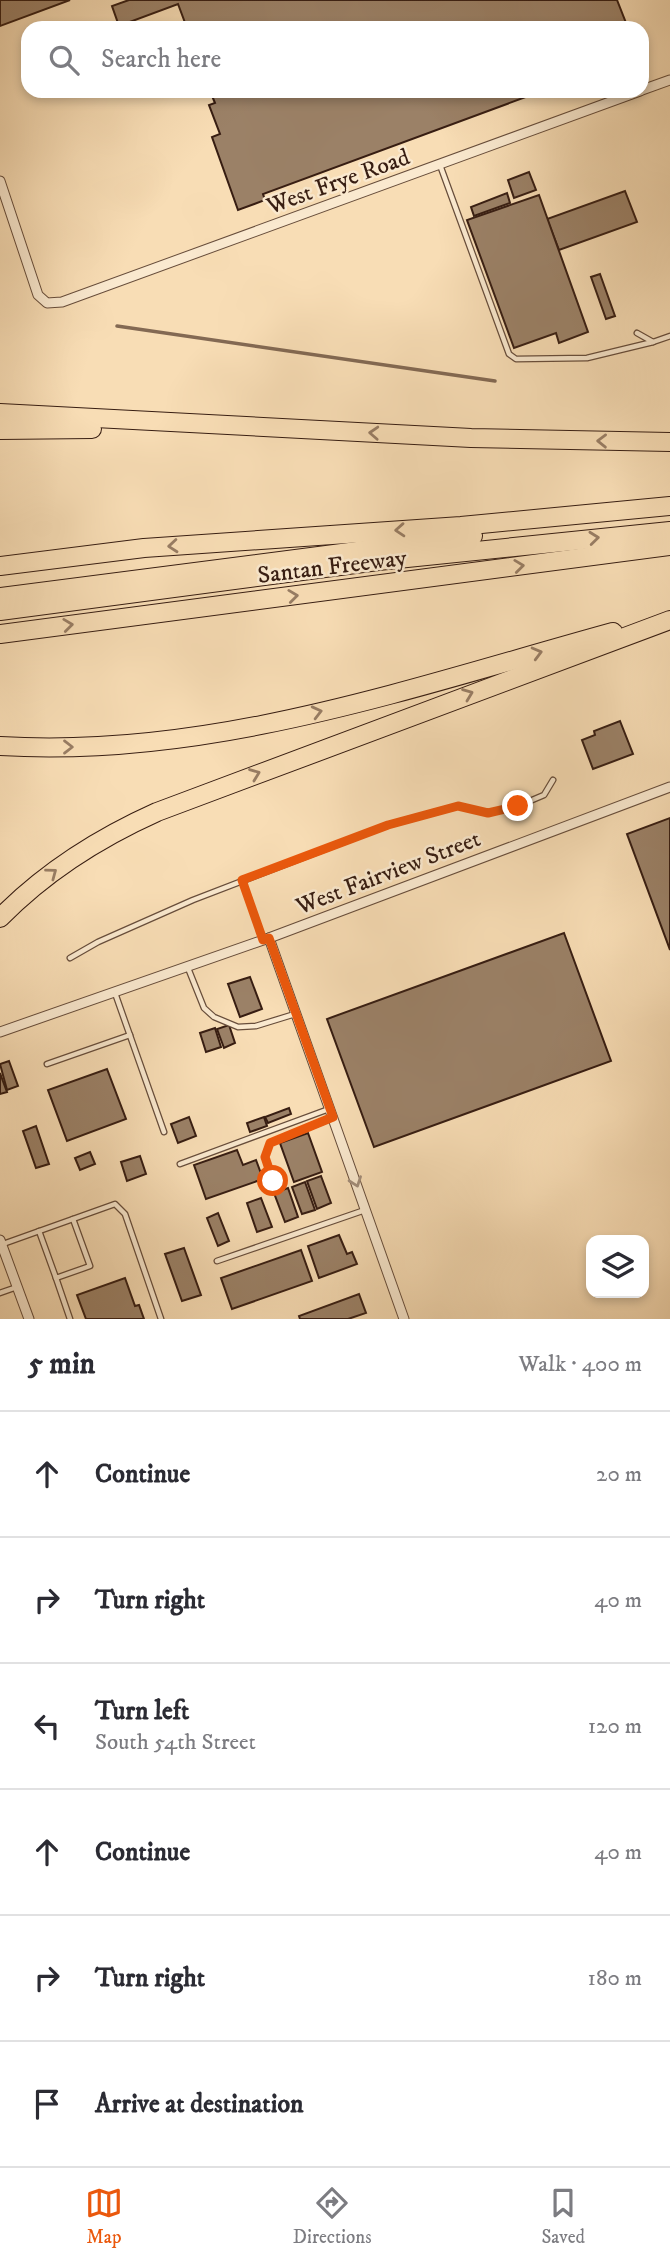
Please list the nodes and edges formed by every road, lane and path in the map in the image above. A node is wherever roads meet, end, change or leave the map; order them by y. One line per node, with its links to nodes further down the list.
1 (670, 80): 2 (street, West Frye Road)
2 (649, 88)
3 (622, 98): 4 (street, West Frye Road)
4 (440, 164): 5 (street, West Frye Road); 8 (lane)
5 (0, 181)
6 (637, 333): 8 (lane)
7 (670, 336): 8 (lane)
8 (653, 342)
9 (0, 413): 10 (highway)
10 (190, 423): 11 (highway); 12 (highway, one-way to 10)
11 (0, 430)
12 (670, 442)
13 (670, 506): 14 (highway, Santan Freeway)
14 (639, 509): 17 (highway, Santan Freeway, one-way to 17); 18 (highway)
15 (670, 531): 19 (highway, one-way to 15)
16 (670, 547): 21 (highway, Santan Freeway, one-way to 16)
17 (0, 566)
18 (0, 597)
19 (0, 611)
20 (670, 618): 22 (highway, one-way to 20); 26 (highway, one-way to 20)
21 (0, 634)
22 (0, 746)
23 (553, 780): 25 (lane)
24 (670, 787): 27 (street, West Fairview Street)
25 (242, 880): 27 (lane); 28 (lane)
26 (0, 918)
27 (266, 939): 29 (street, West Fairview Street); 31 (street)
28 (70, 958)
29 (187, 967): 30 (street, West Fairview Street); 31 (lane)
30 (114, 992): 32 (street, West Fairview Street); 33 (lane)
31 (296, 1014): 35 (street)
32 (0, 1032)
33 (130, 1035): 34 (lane); 36 (lane)
34 (47, 1064)
35 (331, 1113): 37 (lane); 38 (lane); 39 (street, one-way to 39)
36 (164, 1132)
37 (180, 1164)
38 (273, 1181)
39 (366, 1209): 43 (lane); 51 (street)
40 (73, 1219): 41 (lane); 45 (lane); 50 (lane)
41 (40, 1231): 42 (lane); 45 (lane)
42 (1, 1242): 44 (street)
43 (217, 1261)
44 (4, 1262): 46 (street)
45 (56, 1278): 49 (lane)
46 (18, 1286): 47 (lane); 48 (street)
47 (0, 1293)
48 (29, 1319)
49 (70, 1319)
50 (161, 1319)
51 (404, 1319)

